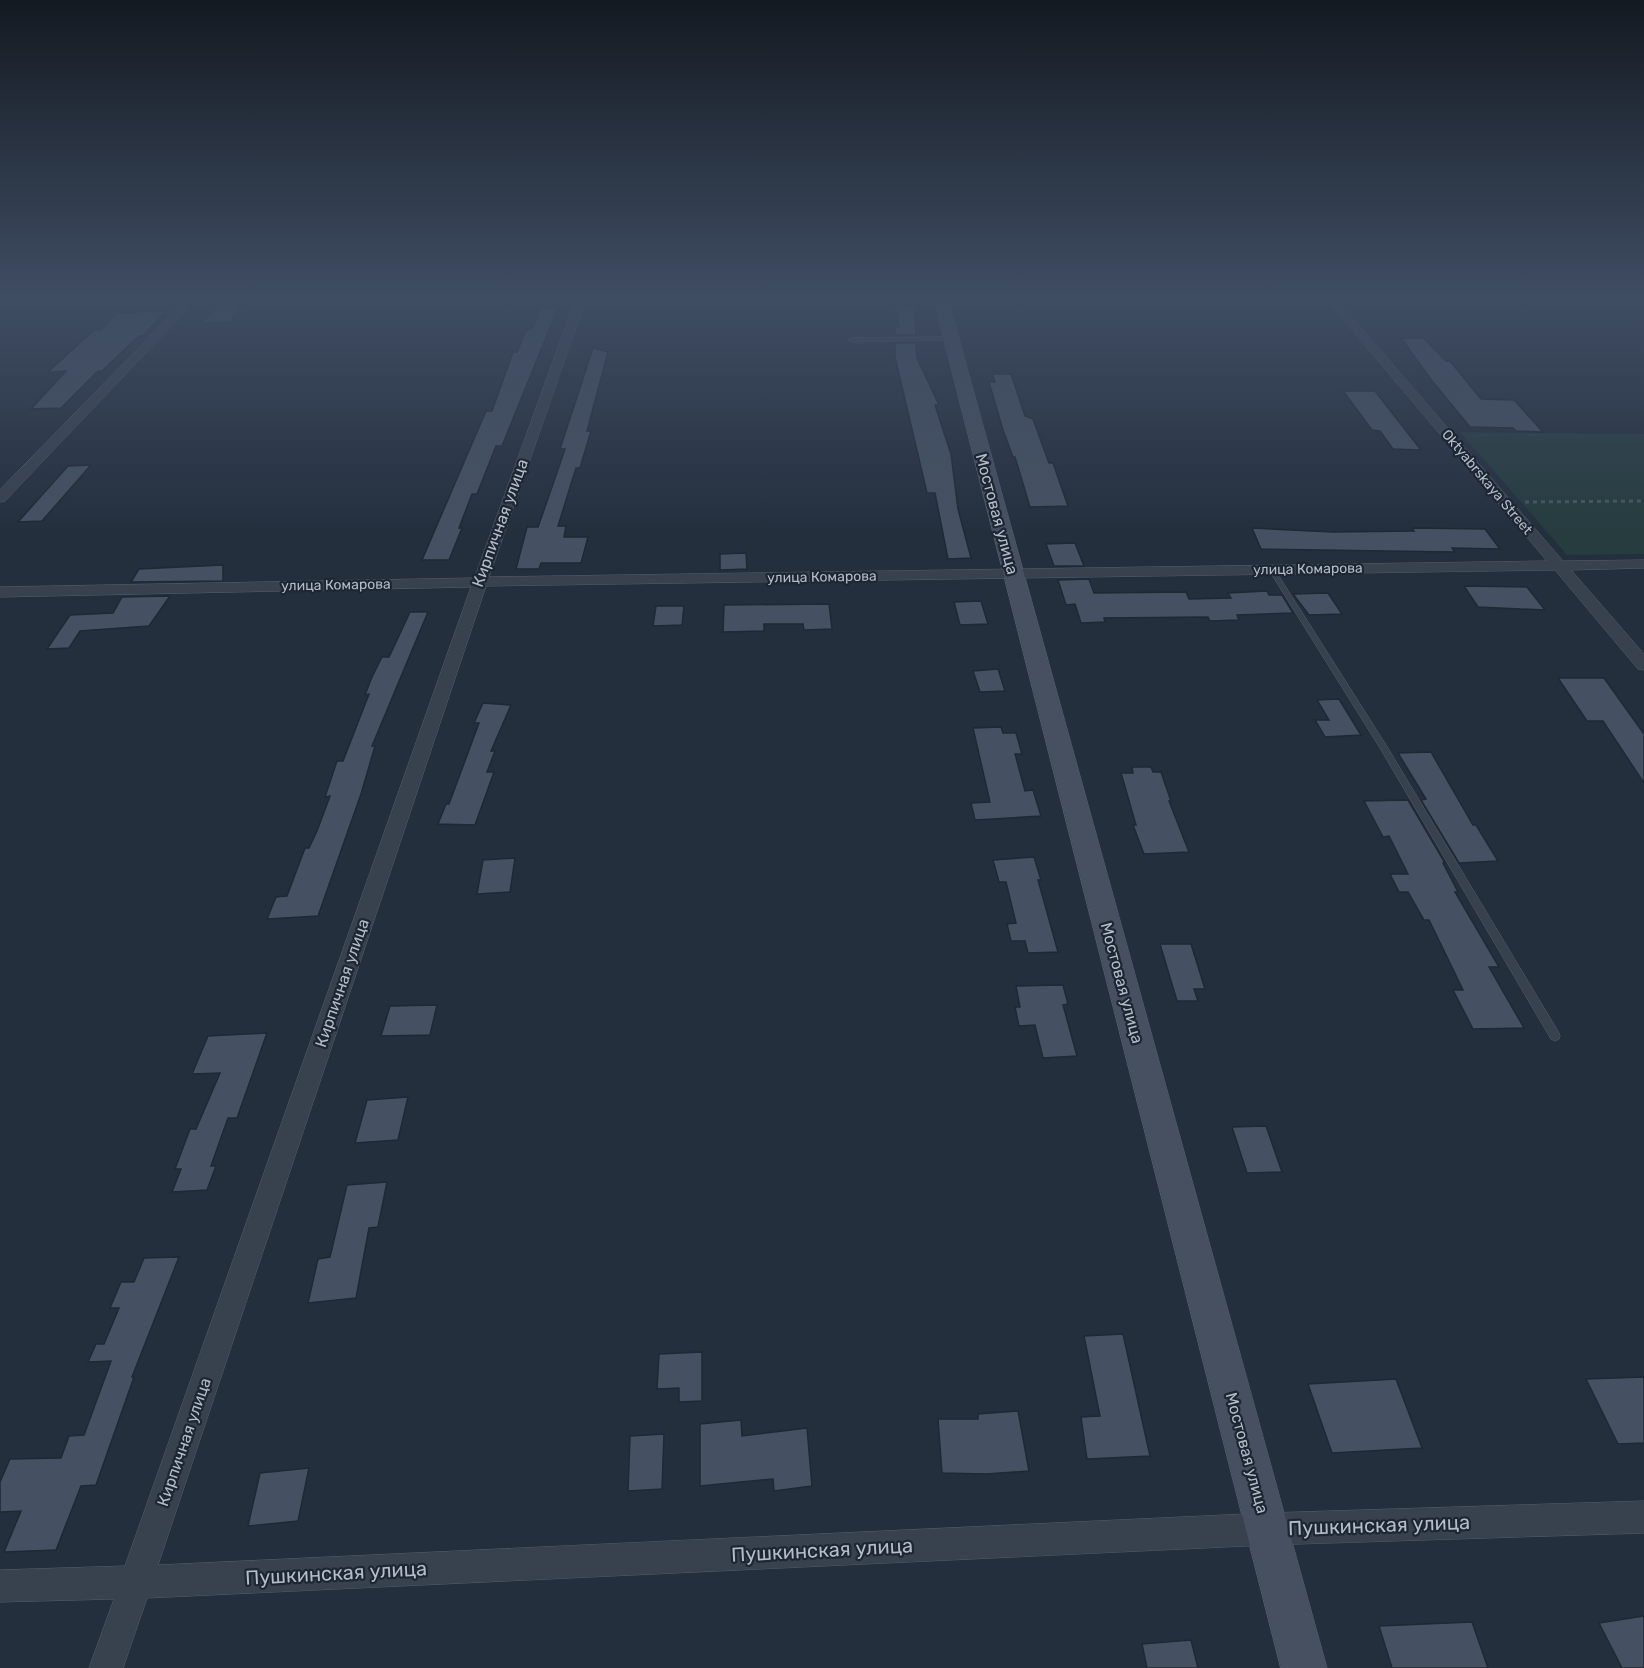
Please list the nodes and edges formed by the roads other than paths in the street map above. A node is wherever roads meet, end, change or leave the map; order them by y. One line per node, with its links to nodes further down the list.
1 (116, 377): 5 (street)
2 (553, 377): 10 (street, Кирпичная улица)
3 (961, 377): 9 (street, Мостовая улица)
4 (1398, 377): 6 (street, Oktyabrskaya Street)
5 (0, 498)
6 (1556, 564): 7 (street, улица Комарова); 8 (street, улица Комарова); 12 (street, Oktyabrskaya Street)
7 (1644, 564)
8 (1272, 570): 9 (street, улица Комарова); 13 (lane)
9 (1013, 575): 10 (street, улица Комарова); 15 (street, Мостовая улица)
10 (480, 582): 11 (street, улица Комарова); 16 (street, Кирпичная улица)
11 (0, 592)
12 (1644, 665)
13 (1555, 1036)
14 (1644, 1517): 15 (street, Пушкинская улица)
15 (1267, 1528): 16 (street, Пушкинская улица); 19 (street, Мостовая улица)
16 (136, 1582): 17 (street, Пушкинская улица); 18 (street, Кирпичная улица)
17 (0, 1586)
18 (106, 1668)
19 (1304, 1668)

